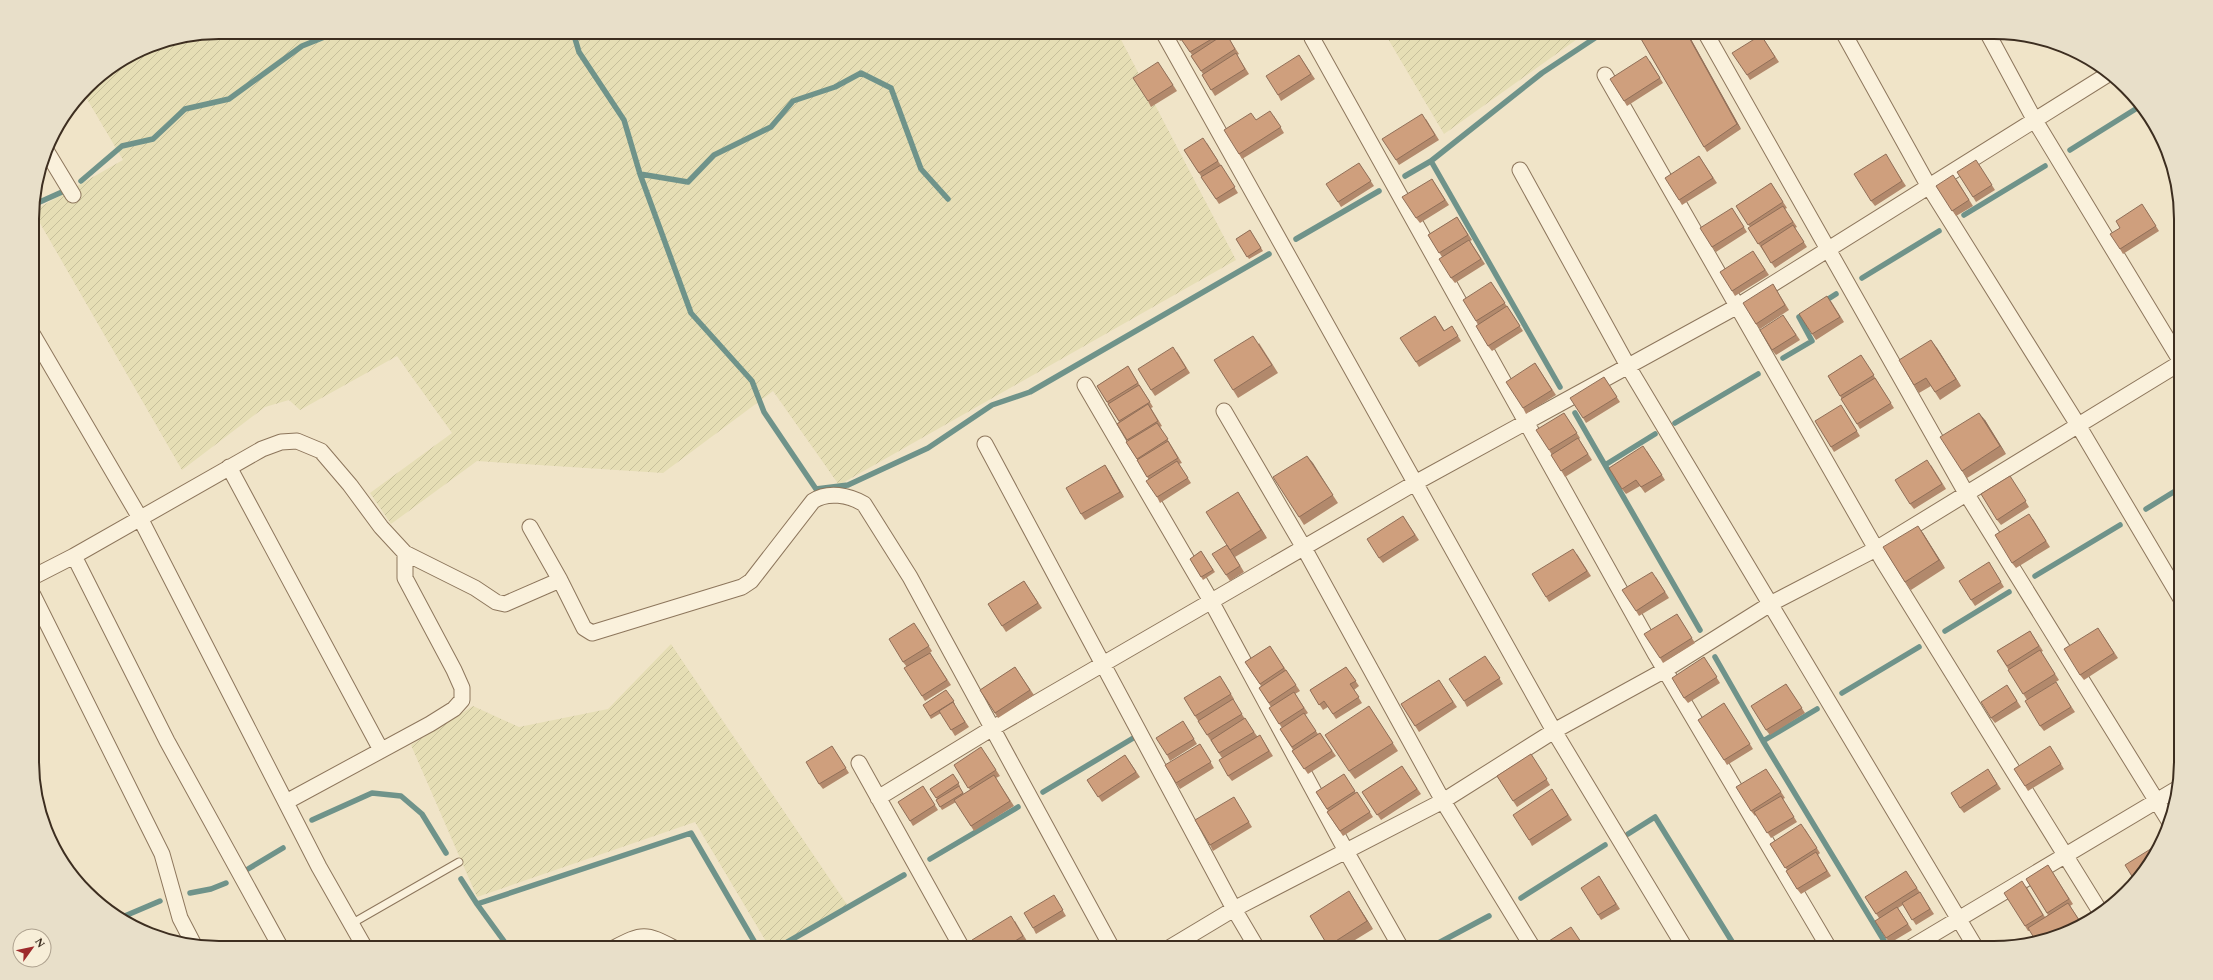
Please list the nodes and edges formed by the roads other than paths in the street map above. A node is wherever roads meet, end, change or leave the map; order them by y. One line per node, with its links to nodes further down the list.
1 (1167, 39): 25 (street)
2 (1313, 39): 21 (street)
3 (1709, 39): 13 (street)
4 (1847, 39): 11 (street)
5 (1991, 39): 8 (street)
6 (1605, 75): 14 (street)
7 (2104, 77): 8 (street)
8 (2034, 119): 11 (street); 16 (street)
9 (50, 157): 12 (street)
10 (1520, 170): 18 (street)
11 (1928, 185): 13 (street); 22 (street)
12 (73, 195)
13 (1828, 249): 14 (street); 26 (street)
14 (1736, 307): 18 (street); 30 (street)
15 (39, 345): 27 (street)
16 (2174, 352)
17 (2174, 366): 22 (street)
18 (1629, 368): 21 (street); 37 (street)
19 (1085, 385): 36 (street)
20 (1224, 411): 29 (street)
21 (1525, 422): 25 (street); 40 (street)
22 (2078, 425): 26 (street); 35 (street)
23 (985, 444): 39 (street)
24 (229, 467): 27 (street); 31 (street); 43 (street)
25 (1415, 483): 29 (street); 42 (street)
26 (1966, 493): 30 (street); 48 (street)
27 (140, 518): 32 (street); 49 (street)
28 (530, 527): 34 (street)
29 (1304, 548): 36 (street); 47 (street)
30 (1876, 549): 37 (street); 52 (street)
31 (405, 553): 34 (street); 43 (street)
32 (74, 556): 33 (street); 59 (street)
33 (39, 574)
34 (560, 580): 41 (street)
35 (2174, 589)
36 (1211, 601): 39 (street); 51 (street)
37 (1772, 603): 40 (street); 56 (street)
38 (39, 607): 58 (street)
39 (1104, 663): 41 (street); 55 (street)
40 (1665, 670): 42 (street); 70 (street)
41 (991, 729): 46 (street); 64 (street)
42 (1554, 731): 47 (street); 69 (street)
43 (381, 750): 49 (street)
44 (859, 763): 46 (street)
45 (2171, 792): 48 (street)
46 (878, 798): 63 (street)
47 (1443, 801): 51 (street); 68 (street)
48 (2157, 801): 50 (street); 52 (street)
49 (286, 802): 57 (street)
50 (2165, 815)
51 (1346, 851): 55 (street); 67 (street)
52 (2066, 855): 54 (street); 56 (street)
53 (459, 862): 57 (lane)
54 (2098, 908)
55 (1234, 909): 65 (street); 66 (street)
56 (1959, 919): 71 (street); 72 (street)
57 (351, 924): 60 (street)
58 (192, 939)
59 (277, 941)
60 (361, 941)
61 (627, 941): 62 (street)
62 (661, 941)
63 (958, 941)
64 (1108, 941)
65 (1181, 941)
66 (1253, 941)
67 (1397, 941)
68 (1529, 941)
69 (1681, 941)
70 (1825, 941)
71 (1922, 941)
72 (1972, 941)

